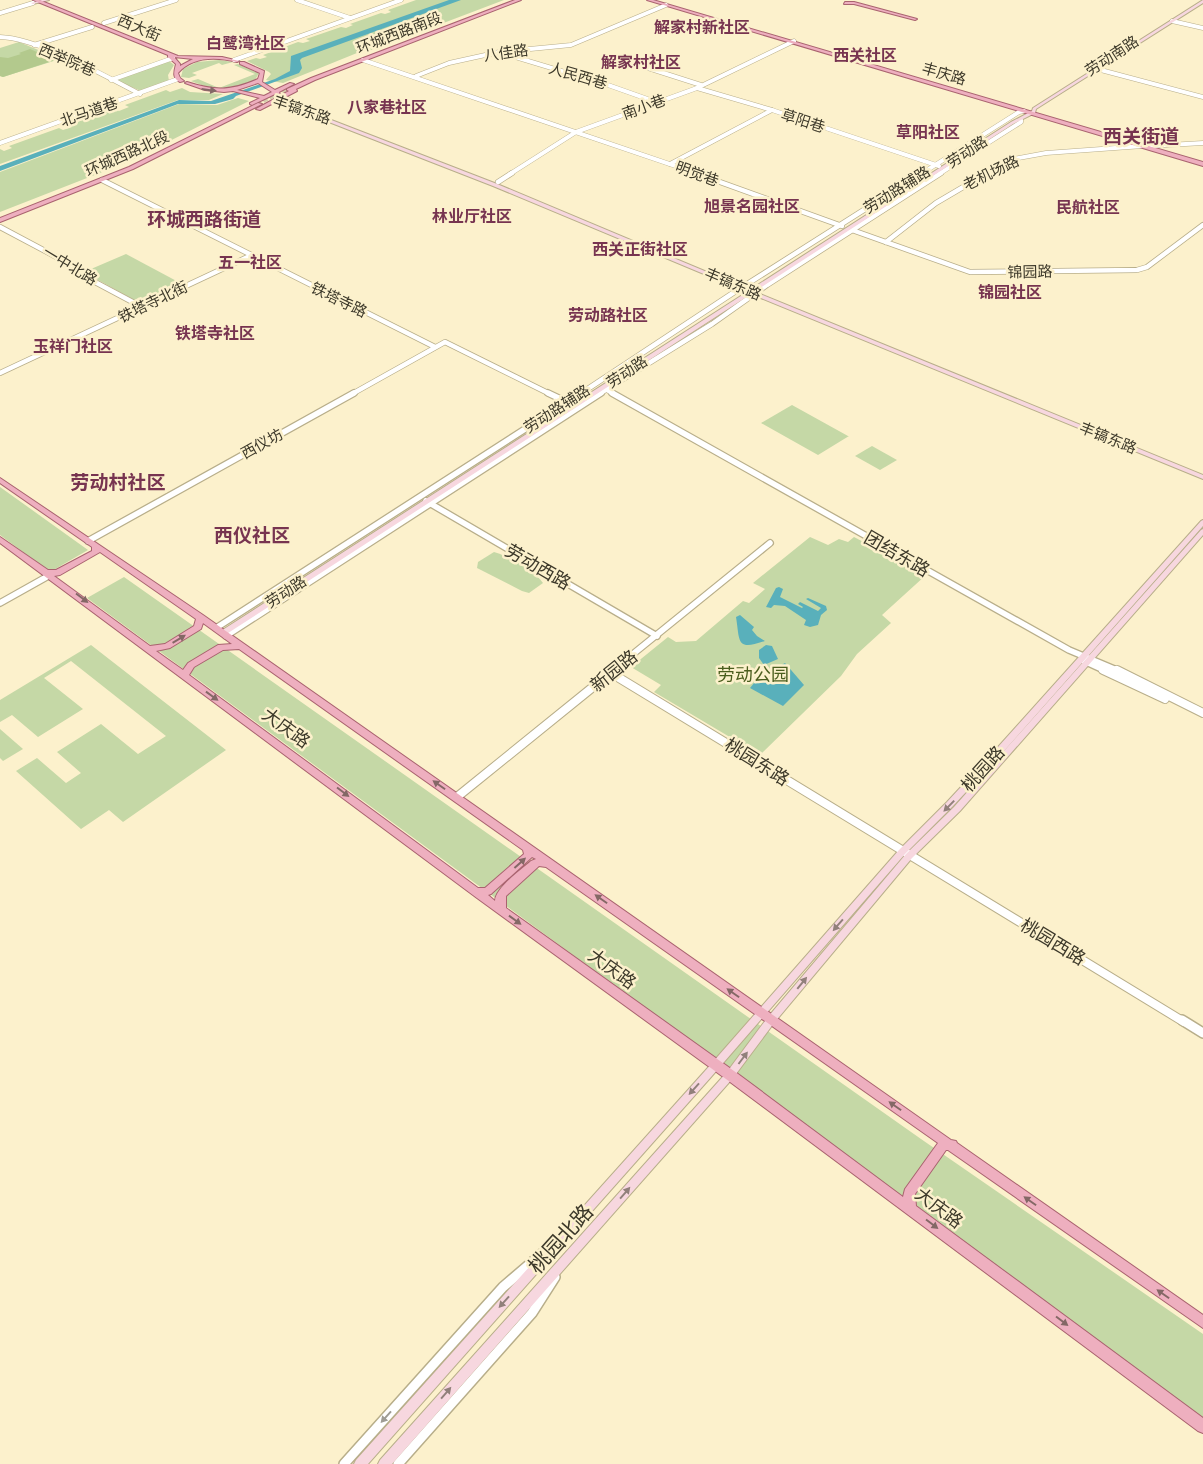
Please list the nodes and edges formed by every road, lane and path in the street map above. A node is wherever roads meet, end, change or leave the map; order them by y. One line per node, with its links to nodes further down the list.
1 (28, 0): 10 (main road, 西大街)
2 (47, 0): 10 (main road)
3 (176, 0): 18 (street)
4 (296, 0): 15 (street)
5 (401, 0): 15 (street)
6 (515, 0): 26 (main road, 环城西路南段)
7 (519, 0): 26 (main road, 环城西路南段)
8 (647, 0): 11 (main road, 丰庆路)
9 (1201, 0): 17 (main road, 劳动南路); 48 (main road, 劳动南路)
10 (38, 1): 14 (street); 19 (main road, 西大街); 27 (main road, 西大街)
11 (657, 1): 13 (main road, 丰庆路)
12 (845, 3): 16 (main road)
13 (666, 4): 22 (main road, 丰庆路); 24 (street, 八佳路)
14 (0, 13)
15 (350, 18): 28 (street)
16 (915, 20)
17 (1172, 21): 20 (street); 30 (main road, 劳动南路)
18 (104, 23)
19 (92, 27): 23 (street); 25 (main road, 西大街)
20 (1203, 28)
21 (0, 36): 23 (street, 西举院巷)
22 (792, 42): 36 (street, 南小巷); 48 (main road, 丰庆路)
23 (34, 46): 33 (street, 西举院巷)
24 (499, 52): 32 (street, 八佳路); 45 (street, 人民西巷)
25 (173, 58): 31 (main road, 西大街); 33 (street, 西举院巷)
26 (364, 58): 32 (street); 37 (main road, 环城西路南段); 39 (main road); 41 (main road)
27 (208, 59): 28 (main road); 31 (main road)
28 (238, 61): 35 (main road, 丰镐东路)
29 (626, 61): 36 (street)
30 (1097, 69): 43 (street); 48 (main road, 劳动南路)
31 (176, 73): 34 (main road)
32 (416, 76): 50 (street)
33 (111, 80): 40 (street, 西举院巷)
34 (182, 81): 38 (main road, one-way to 38); 40 (street, 北马道巷)
35 (260, 82): 38 (main road); 39 (main road, 丰镐东路)
36 (699, 87): 45 (street, 南小巷); 47 (street)
37 (288, 90)
38 (235, 91): 42 (main road, 丰镐东路)
39 (275, 93): 41 (main road, 丰镐东路); 42 (main road)
40 (140, 94): 51 (street, 北马道巷)
41 (283, 96): 44 (main road); 60 (main road, 丰镐东路)
42 (265, 97): 44 (main road, 丰镐东路); 53 (main road)
43 (1203, 97)
44 (276, 100): 53 (main road); 67 (main road, 丰镐东路)
45 (656, 102): 50 (street, 南小巷)
46 (259, 104): 53 (main road, 环城西路北段)
47 (772, 110): 57 (street, 草阳巷); 58 (street, 草阳巷)
48 (1029, 111): 49 (main road, 劳动路); 54 (main road, 丰庆路); 55 (main road, 丰庆路); 58 (main road, 劳动路)
49 (1021, 120): 58 (main road, 劳动路); 64 (street, 劳动路辅路)
50 (576, 132): 57 (street, 明觉巷); 60 (street, 南小巷)
51 (0, 143)
52 (1203, 143): 55 (street)
53 (174, 146): 59 (main road, 环城西路北段); 61 (main road, 环城西路北段)
54 (1143, 146): 56 (main road, 丰庆路); 65 (street, 老机场路)
55 (1151, 146): 56 (main road, 丰庆路)
56 (1203, 163)
57 (670, 164): 64 (street, 明觉巷)
58 (940, 166): 64 (main road, 劳动路)
59 (102, 180): 61 (main road, 环城西路北段); 66 (street, 铁塔寺路)
60 (498, 182): 67 (main road, 丰镐东路)
61 (0, 219)
62 (1203, 225): 65 (street, 锦园路)
63 (0, 227): 68 (street, 一中北路)
64 (847, 228): 65 (street, 锦园路); 67 (main road, 劳动路); 67 (street, 劳动路辅路)
65 (886, 242)
66 (252, 255): 68 (street, 铁塔寺北街); 69 (street, 铁塔寺路)
67 (751, 289): 71 (main road, 劳动路); 71 (street, 劳动路辅路); 73 (main road, 丰镐东路); 74 (main road, 丰镐东路)
68 (140, 306): 70 (street, 铁塔寺北街)
69 (435, 347): 72 (street, 铁塔寺路); 80 (street, 西仪坊)
70 (0, 373)
71 (601, 387): 72 (main road, 劳动路); 92 (street)
72 (573, 405): 76 (main road, 劳动路)
73 (1203, 472)
74 (1203, 477)
75 (0, 480): 80 (main road)
76 (424, 500): 88 (main road, 劳动路); 89 (street, 劳动西路)
77 (1203, 522): 92 (main road, 桃园路)
78 (1203, 531): 92 (main road, 桃园路)
79 (0, 539): 84 (main road, 大庆路)
80 (88, 541): 82 (main road)
81 (770, 543): 89 (street, 新园路)
82 (96, 547): 83 (main road); 84 (main road)
83 (105, 553): 85 (main road); 87 (main road)
84 (48, 574): 85 (main road, 大庆路); 86 (street)
85 (59, 582): 91 (main road, 大庆路, one-way to 91)
86 (0, 603)
87 (200, 617): 88 (main road); 91 (main road, one-way to 87)
88 (221, 631): 90 (main road)
89 (657, 636): 93 (street, 新园路)
90 (241, 646): 94 (main road); 97 (main road, one-way to 90)
91 (149, 649): 94 (main road, 大庆路)
92 (1085, 659): 95 (street); 96 (street); 99 (main road, 桃园路)
93 (611, 673): 97 (street, 新园路); 99 (street, 桃园东路)
94 (184, 675): 101 (main road, 大庆路, one-way to 101)
95 (1203, 713)
96 (1203, 718)
97 (457, 797): 98 (main road)
98 (527, 847): 100 (main road); 101 (main road, one-way to 98)
99 (906, 854): 103 (main road, 桃园路, one-way to 103); 104 (main road, 桃园路, one-way to 99); 105 (street, 桃园西路)
100 (551, 864): 102 (main road); 103 (main road, one-way to 100)
101 (476, 892): 102 (main road, 大庆路)
102 (501, 910): 106 (main road, 大庆路, one-way to 106)
103 (760, 1013): 104 (main road); 106 (main road, 桃园北路)
104 (771, 1020): 107 (main road, 桃园北路, one-way to 104); 108 (main road, one-way to 104)
105 (1203, 1033)
106 (715, 1065): 107 (main road, 大庆路); 112 (main road, 桃园北路, one-way to 112)
107 (730, 1075): 110 (main road, 大庆路); 113 (main road, 桃园北路, one-way to 107)
108 (937, 1135): 109 (main road); 110 (main road)
109 (952, 1145): 111 (main road); 114 (main road, one-way to 109)
110 (893, 1195): 111 (main road, 大庆路)
111 (910, 1208): 115 (main road, 大庆路, one-way to 115)
112 (566, 1232): 116 (street, one-way to 116); 117 (main road, 桃园北路, one-way to 117)
113 (571, 1254): 118 (main road, 桃园北路, one-way to 113); 119 (street)
114 (1203, 1322)
115 (1203, 1426)
116 (344, 1464)
117 (360, 1464)
118 (384, 1464)
119 (398, 1464)

